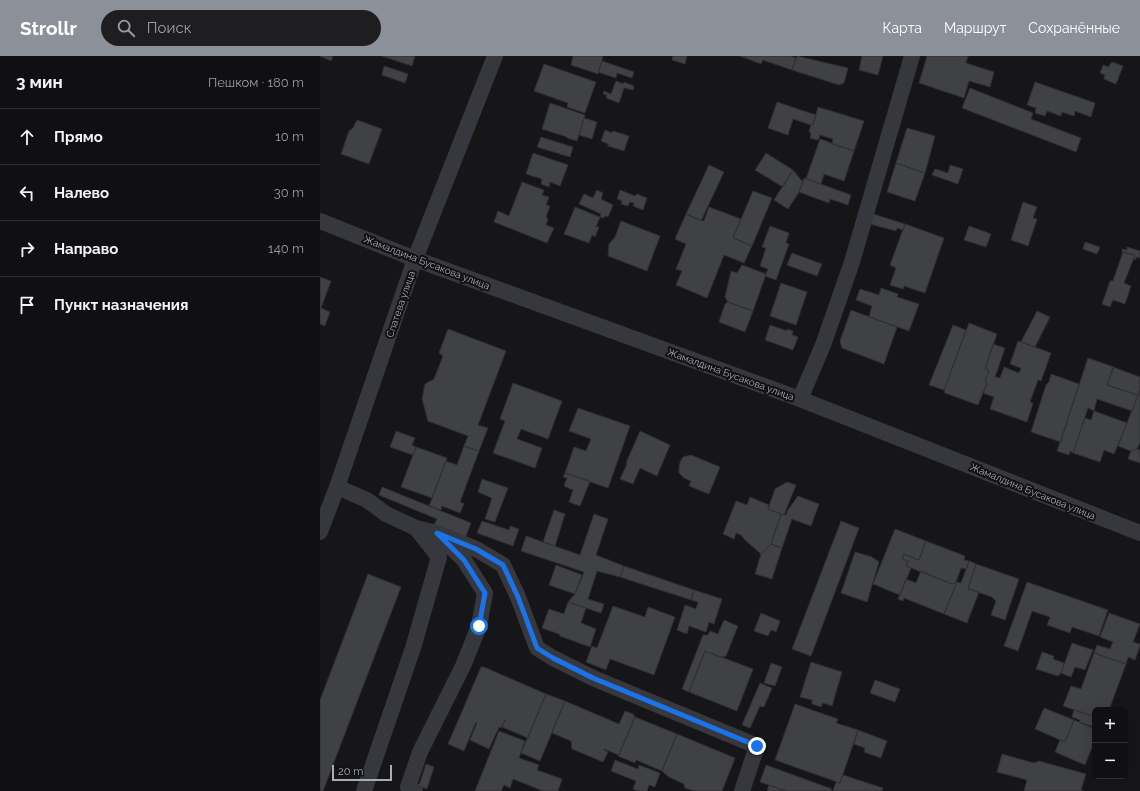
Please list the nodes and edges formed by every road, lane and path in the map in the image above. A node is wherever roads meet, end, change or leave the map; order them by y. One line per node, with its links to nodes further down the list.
1 (495, 56): 4 (street, Спатева улица)
2 (912, 56): 5 (street)
3 (320, 221): 4 (street, Жамалдина Бусакова улица)
4 (415, 259): 5 (street, Жамалдина Бусакова улица); 6 (street, Спатева улица)
5 (800, 399): 10 (street, Жамалдина Бусакова улица)
6 (337, 487): 7 (street); 8 (street, Спатева улица)
7 (416, 528): 9 (street); 11 (street)
8 (320, 532)
9 (437, 533): 12 (street); 13 (street)
10 (1140, 533)
11 (364, 791)
12 (415, 791)
13 (742, 791)

